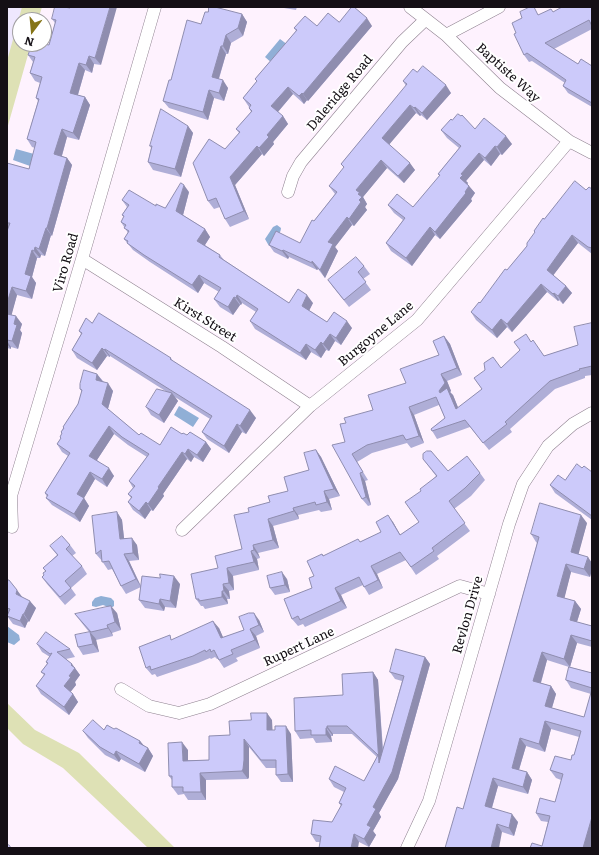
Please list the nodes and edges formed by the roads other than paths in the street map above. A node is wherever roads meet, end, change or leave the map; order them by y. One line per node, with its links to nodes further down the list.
1 (155, 7): 9 (street, Viro Road)
2 (410, 7): 4 (street, Baptiste Way)
3 (498, 7): 5 (street)
4 (425, 20): 5 (street, Baptiste Way); 8 (street, Daleridge Road)
5 (446, 36): 6 (street, Baptiste Way)
6 (569, 141): 7 (street, Baptiste Way); 10 (street, Burgoyne Lane)
7 (592, 153)
8 (288, 192)
9 (82, 259): 10 (street, Kirst Street); 12 (street, Viro Road)
10 (310, 406): 13 (street, Burgoyne Lane)
11 (592, 413): 14 (street, Revlon Drive)
12 (12, 527)
13 (182, 530)
14 (489, 594): 15 (street, Rupert Lane); 16 (street, Revlon Drive)
15 (122, 689)
16 (407, 848)

